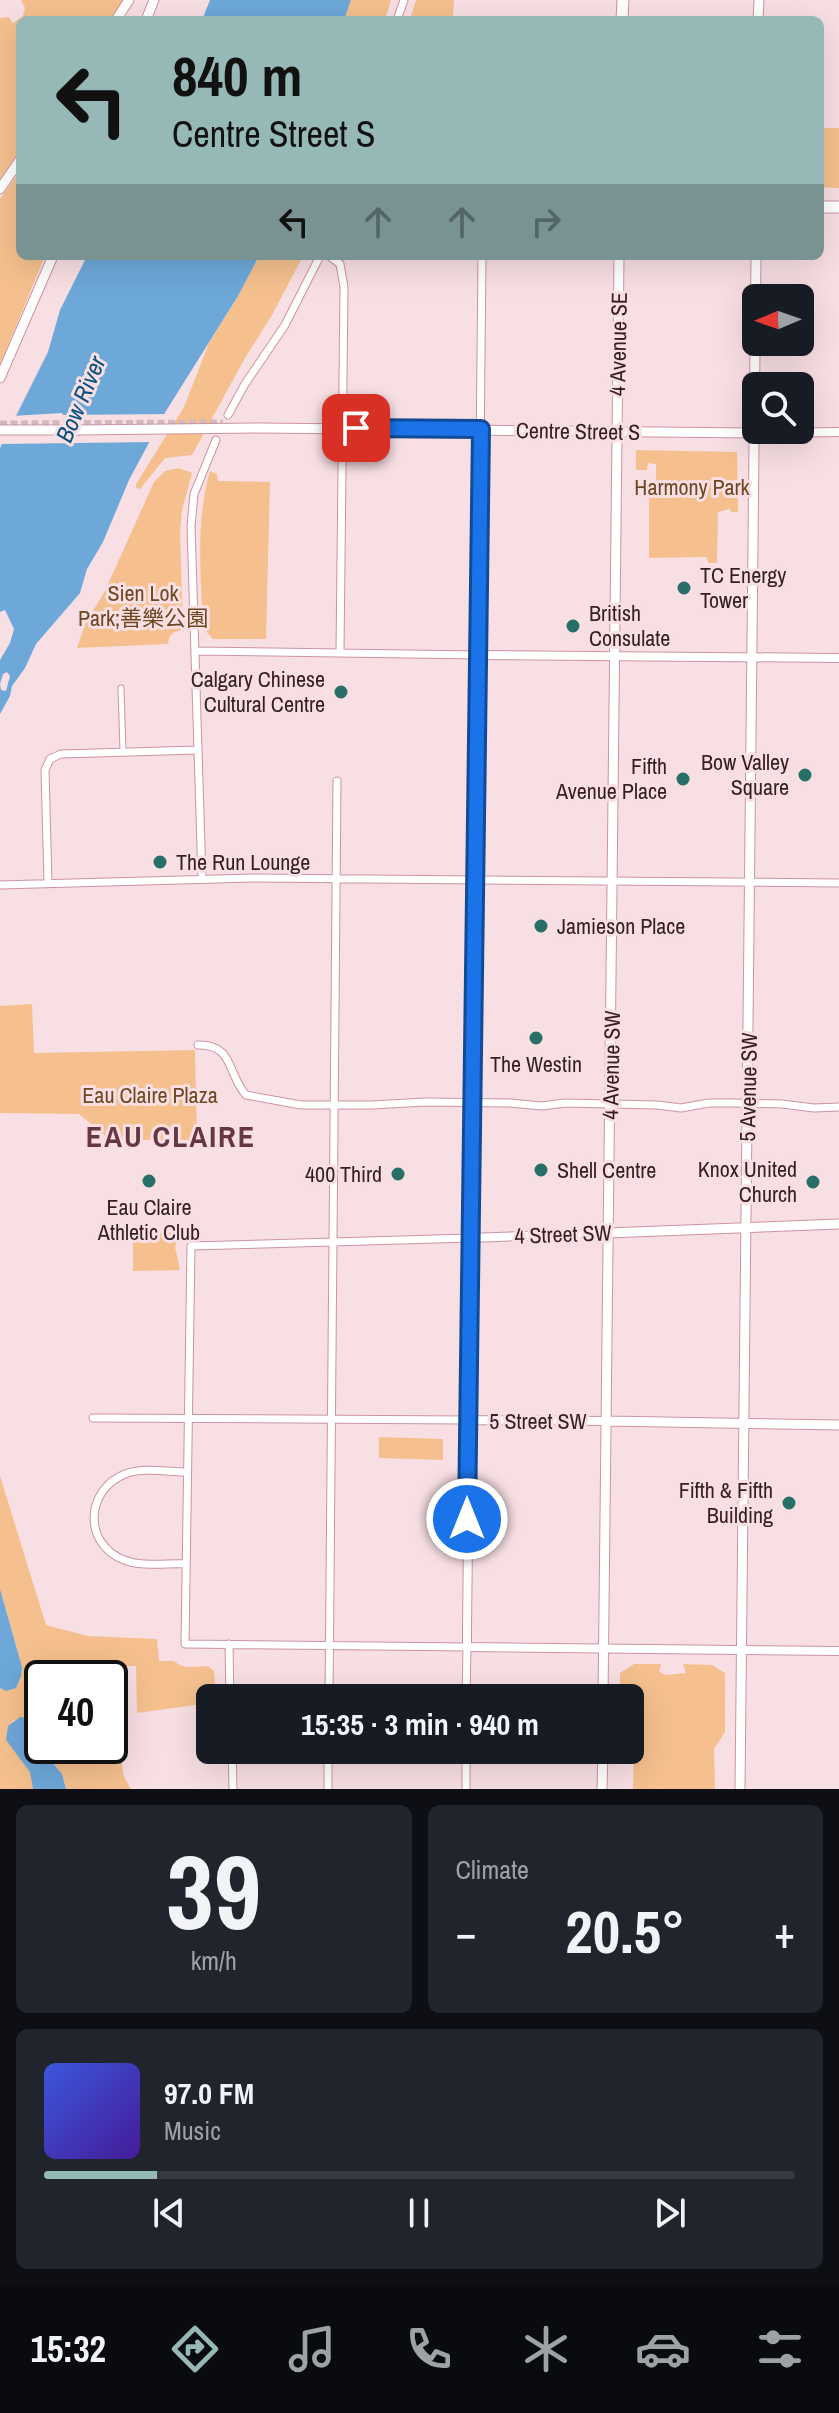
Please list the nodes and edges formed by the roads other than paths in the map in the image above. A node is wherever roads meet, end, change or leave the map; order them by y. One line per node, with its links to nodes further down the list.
1 (16, 166): 2 (main road)
2 (0, 189)
3 (51, 260): 10 (main road)
4 (318, 260): 11 (street)
5 (334, 260): 12 (street)
6 (482, 260): 13 (street)
7 (619, 260): 15 (main road, 4 Avenue SE)
8 (756, 260): 9 (main road, 5 Avenue SW)
9 (755, 372)
10 (0, 378)
11 (228, 415)
12 (341, 428): 13 (main road, Centre Street S); 14 (main road, Centre Street S, bridge); 22 (street)
13 (481, 429): 15 (main road, Centre Street S); 23 (street)
14 (0, 430)
15 (616, 432): 18 (main road, Centre Street S); 24 (main road, 4 Avenue SW)
16 (814, 432): 17 (street, Centre Street S)
17 (839, 432)
18 (742, 433)
19 (216, 440): 21 (street)
20 (755, 444): 26 (main road, 5 Avenue SW)
21 (195, 651): 22 (street); 28 (street)
22 (340, 652): 23 (street)
23 (478, 655): 24 (street); 33 (street)
24 (615, 657): 26 (street); 34 (main road, 4 Avenue SW)
25 (839, 658): 26 (street)
26 (753, 659): 35 (main road, 5 Avenue SW)
27 (121, 688): 29 (street)
28 (198, 750): 29 (street); 32 (street)
29 (123, 752): 36 (street)
30 (337, 781): 31 (street)
31 (337, 878): 32 (street); 33 (street); 42 (street)
32 (202, 879): 36 (street)
33 (475, 879): 34 (street); 40 (street)
34 (614, 881): 35 (street); 43 (main road, 4 Avenue SW)
35 (750, 882): 37 (street); 41 (main road, 5 Avenue SW)
36 (48, 883): 38 (street)
37 (839, 883)
38 (0, 885)
39 (198, 1045): 42 (street)
40 (472, 1103): 42 (street); 43 (street); 48 (street)
41 (747, 1103): 43 (street); 44 (street); 46 (main road, 5 Avenue SW)
42 (335, 1104): 49 (street)
43 (611, 1104): 47 (main road, 4 Avenue SW)
44 (839, 1107)
45 (839, 1224): 46 (main road, 4 Street SW)
46 (746, 1228): 47 (main road, 4 Street SW); 55 (main road, 5 Avenue SW)
47 (607, 1233): 48 (street, 4 Street SW); 54 (main road, 4 Avenue SW)
48 (470, 1238): 49 (street, 4 Street SW); 53 (street)
49 (335, 1242): 51 (street, 4 Street SW); 52 (street)
50 (93, 1418): 51 (street, 5 Street SW)
51 (188, 1419): 52 (street, 5 Street SW); 57 (street)
52 (333, 1420): 53 (street, 5 Street SW); 60 (street)
53 (467, 1420): 54 (street, 5 Street SW); 61 (street)
54 (607, 1421): 55 (main road, 5 Street SW); 62 (main road, 4 Avenue SW)
55 (744, 1424): 56 (main road, 5 Street SW); 63 (main road, 5 Avenue SW)
56 (839, 1425)
57 (187, 1472): 58 (street); 58 (street)
58 (186, 1564): 59 (street)
59 (229, 1644): 60 (street); 65 (street)
60 (329, 1645): 61 (street); 66 (street)
61 (467, 1647): 62 (street); 67 (street)
62 (604, 1648): 63 (street); 68 (main road, 4 Avenue SW)
63 (742, 1650): 64 (street); 77 (main road, 5 Avenue SW)
64 (839, 1651)
65 (230, 1684)
66 (329, 1684)
67 (466, 1684)
68 (603, 1684)
69 (232, 1764): 73 (street)
70 (328, 1764): 74 (street)
71 (466, 1764): 75 (street)
72 (603, 1764): 76 (main road)
73 (233, 1789)
74 (328, 1789)
75 (466, 1789)
76 (602, 1789)
77 (740, 1789)

